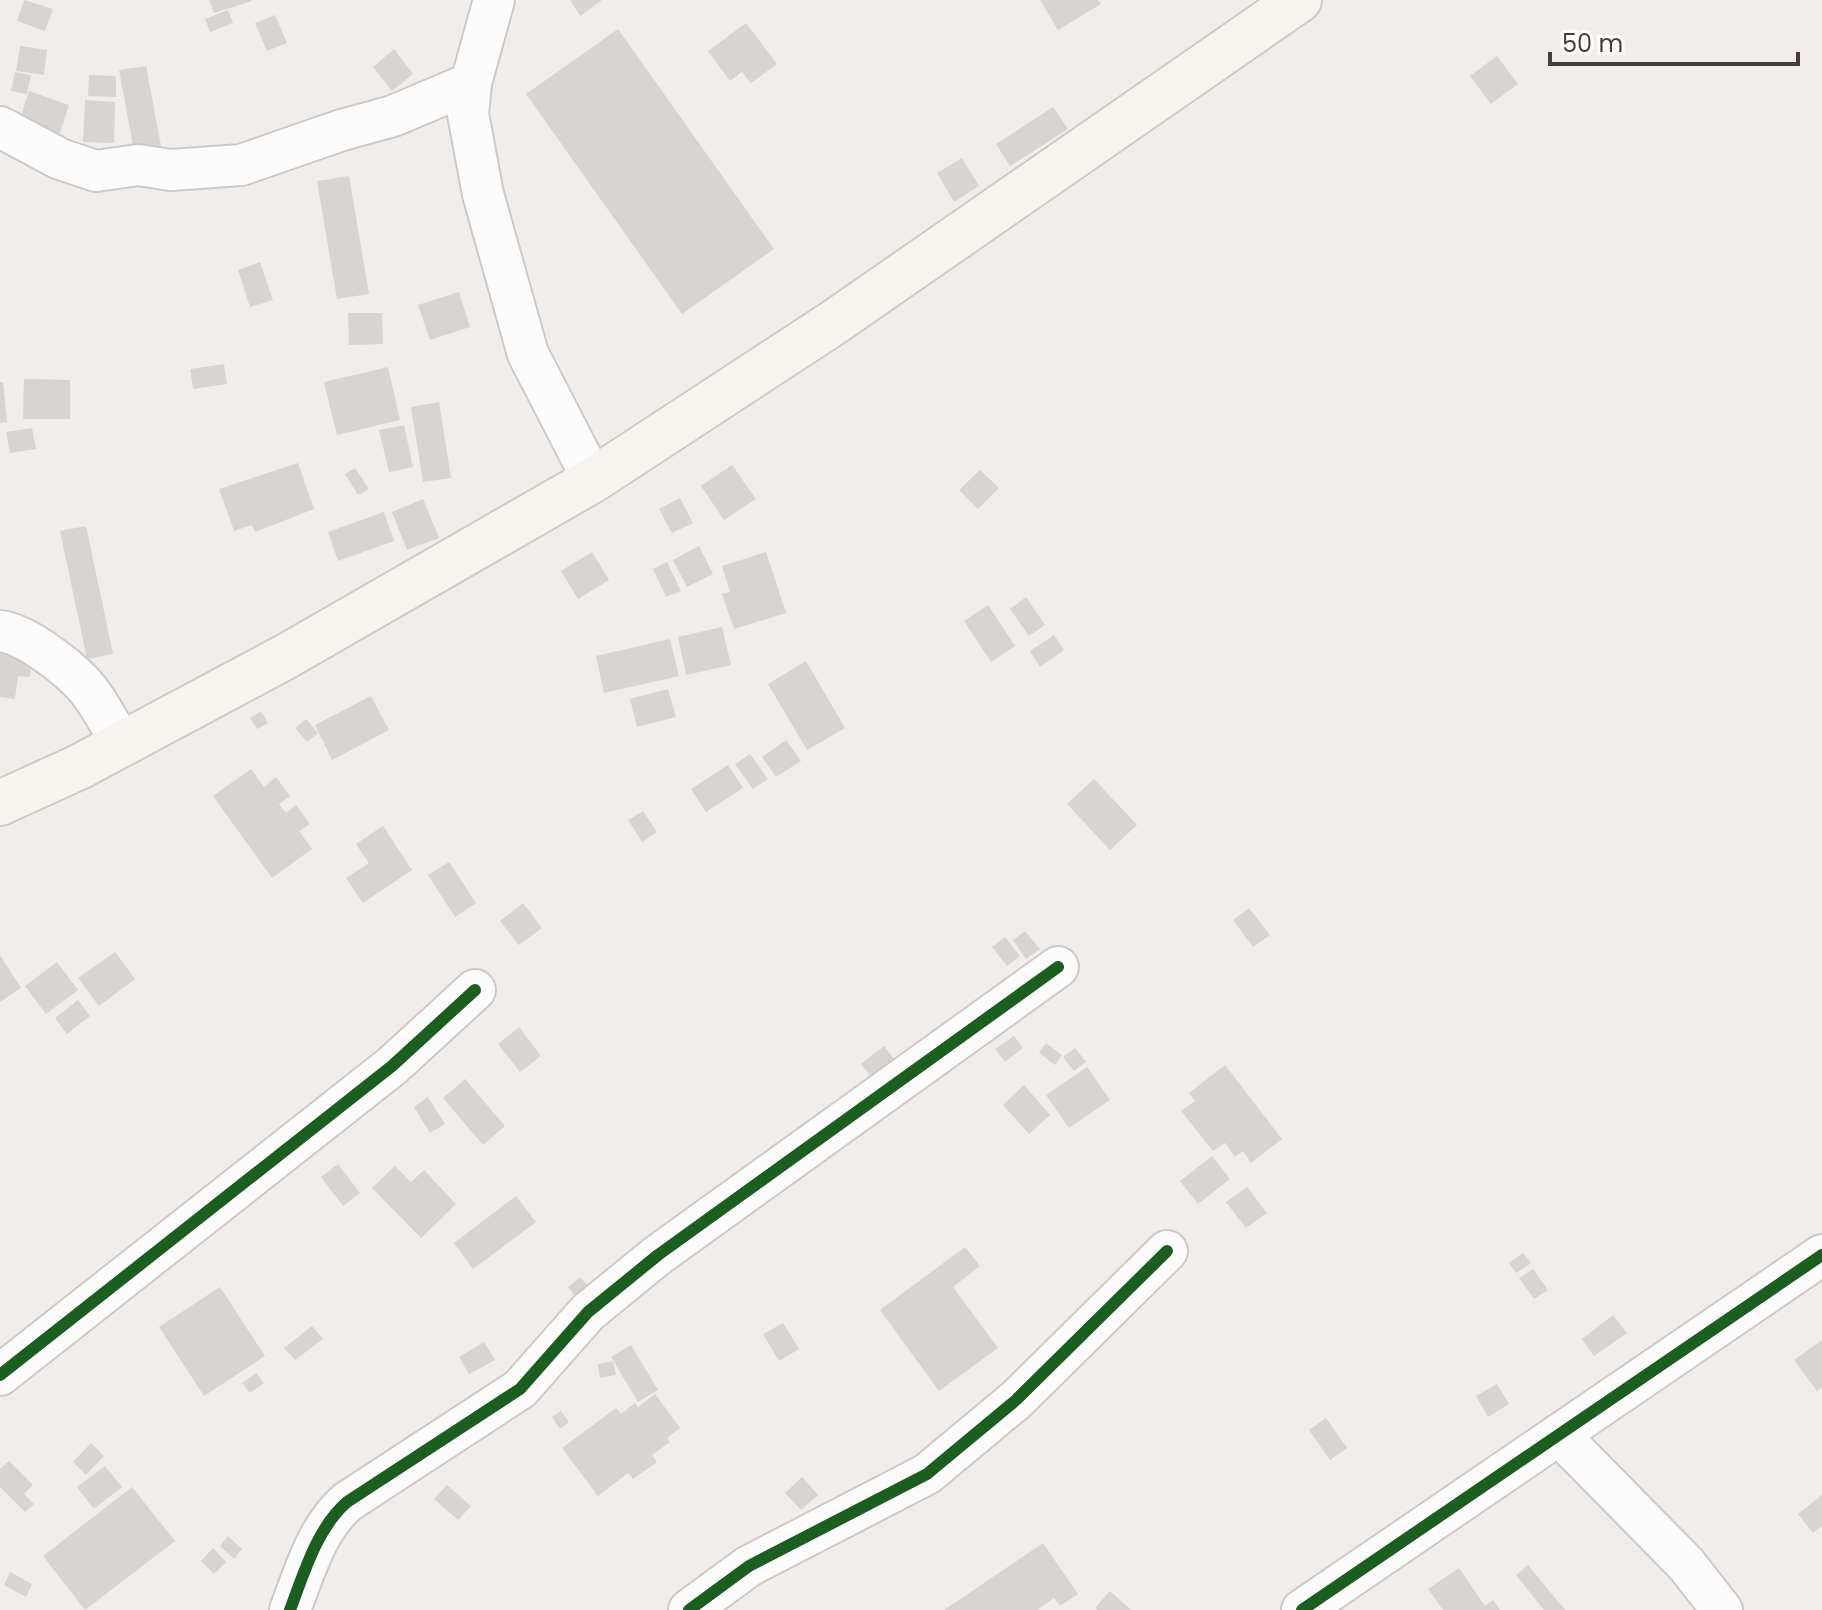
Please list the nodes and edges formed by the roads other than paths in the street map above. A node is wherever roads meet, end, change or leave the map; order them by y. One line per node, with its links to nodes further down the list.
1 (494, 0): 3 (street)
2 (1299, 0): 5 (main road)
3 (471, 83): 4 (street); 5 (street)
4 (0, 127)
5 (593, 480): 7 (main road)
6 (0, 631): 7 (street)
7 (122, 744): 8 (main road)
8 (0, 803)
9 (1058, 967): 15 (street)
10 (475, 990): 13 (street)
11 (1167, 1251): 16 (street)
12 (1822, 1255): 14 (street)
13 (0, 1375)
14 (1559, 1435): 17 (street); 18 (street)
15 (290, 1610)
16 (689, 1610)
17 (1302, 1610)
18 (1722, 1610)

